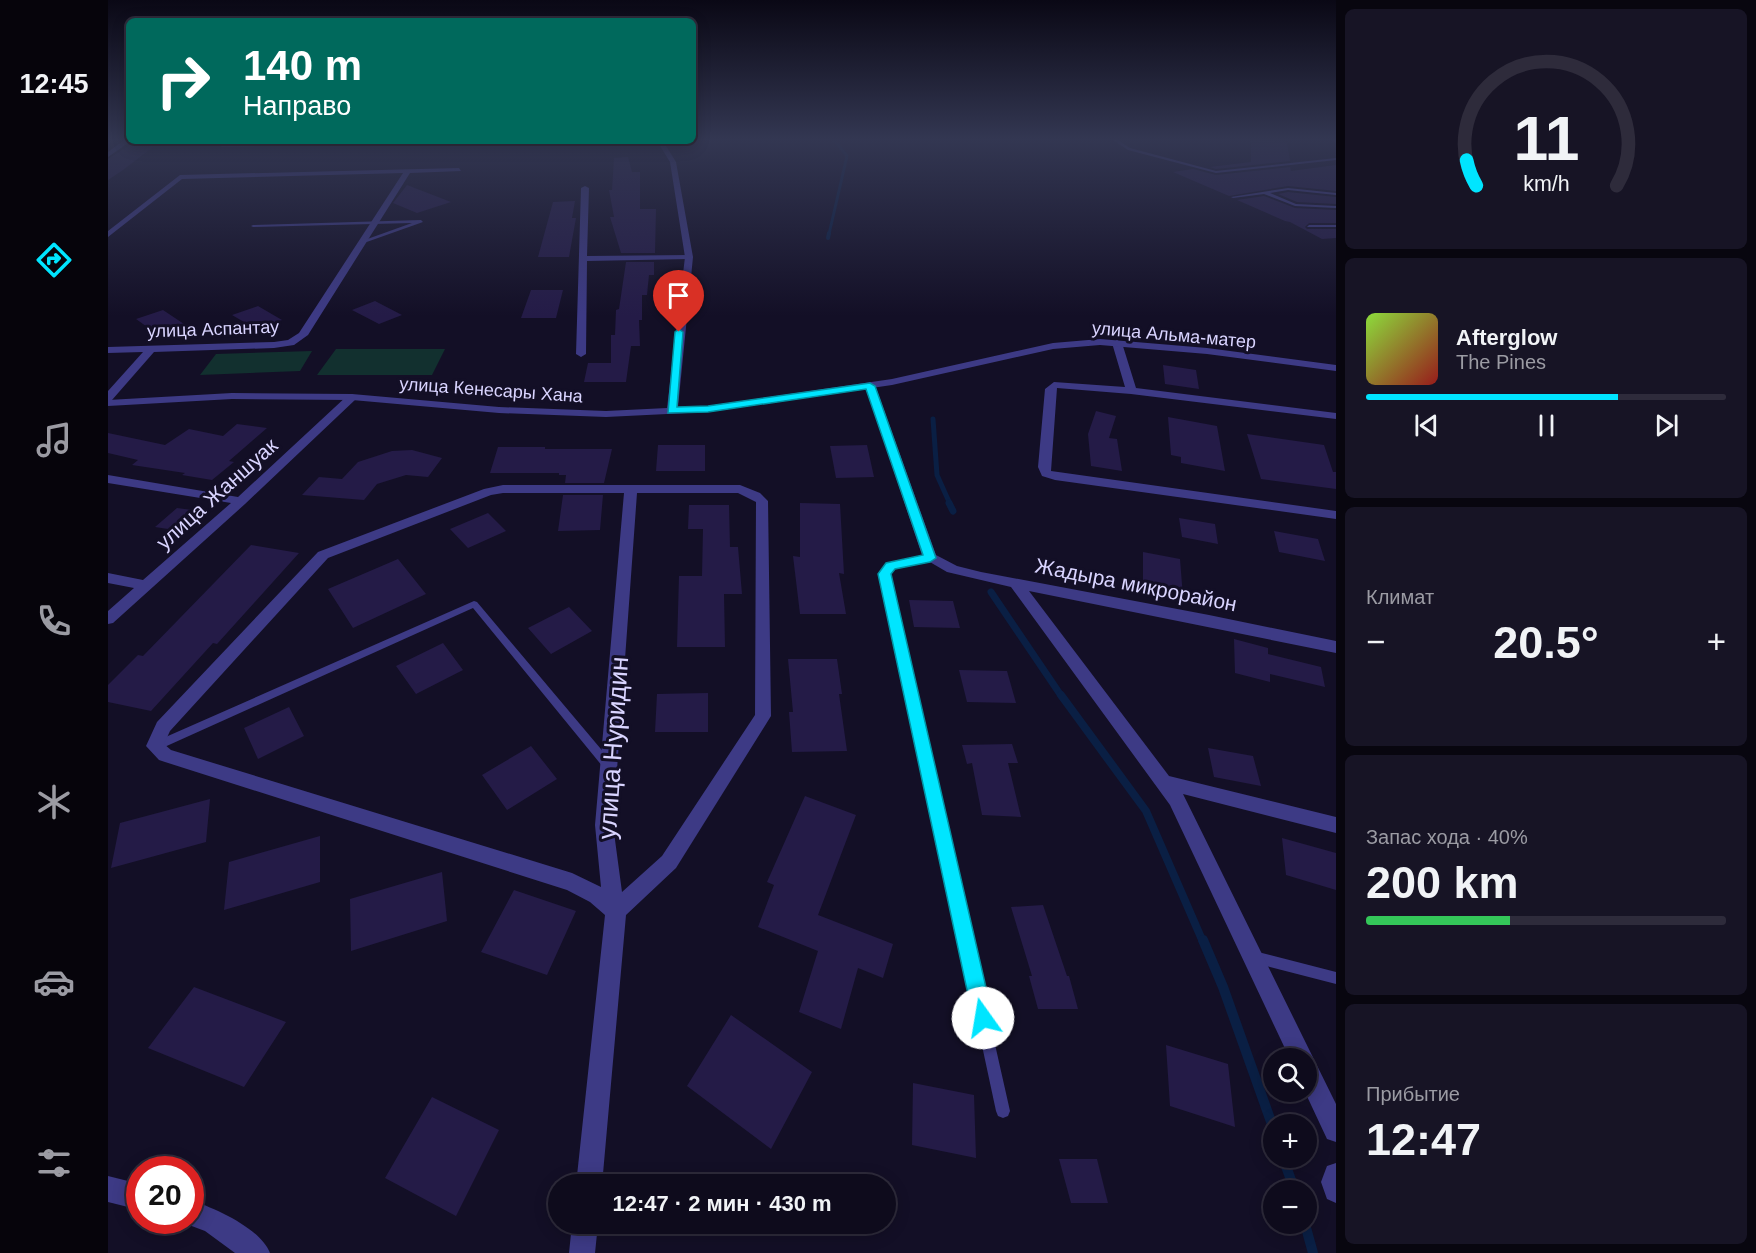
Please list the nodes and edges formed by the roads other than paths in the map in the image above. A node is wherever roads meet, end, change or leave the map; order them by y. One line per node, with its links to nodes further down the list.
1 (153, 198): 11 (street)
2 (390, 198): 7 (street, улица Аспантау)
3 (585, 198): 14 (street)
4 (679, 198): 13 (street)
5 (1279, 198): 6 (lane)
6 (1336, 207)
7 (374, 223): 8 (lane); 12 (street, улица Аспантау); 12 (lane)
8 (253, 226)
9 (1309, 226): 10 (lane)
10 (1336, 226)
11 (108, 235)
12 (361, 243): 16 (street, улица Аспантау)
13 (689, 257): 14 (street); 24 (street)
14 (584, 259): 18 (street)
15 (1117, 343): 19 (street, улица Альма-матер); 20 (street, улица Альма-матер); 21 (street)
16 (152, 348): 17 (street, улица Аспантау); 23 (street)
17 (110, 352)
18 (581, 354)
19 (1336, 368)
20 (870, 386): 24 (street, улица Кенесары Хана); 30 (street)
21 (1131, 391): 25 (street); 29 (street)
22 (352, 397): 23 (street, улица Кенесары Хана); 24 (street, улица Кенесары Хана); 28 (street, улица Жаншуак)
23 (108, 400)
24 (672, 411)
25 (1336, 416)
26 (108, 479): 28 (street)
27 (631, 489): 36 (street); 37 (street, улица Нуридин); 40 (street)
28 (241, 501): 33 (street, улица Жаншуак)
29 (1336, 515)
30 (930, 558): 32 (street, Жадыра микрорайон); 45 (lane)
31 (108, 578): 33 (street)
32 (1015, 583): 35 (street, Жадыра микрорайон); 38 (street)
33 (146, 585): 34 (street, улица Жаншуак)
34 (108, 619)
35 (1336, 647)
36 (155, 746): 37 (lane); 40 (street)
37 (609, 766): 40 (street, улица Нуридин)
38 (1164, 782): 39 (street); 41 (street)
39 (1336, 825)
40 (616, 911): 47 (street, улица Нуридин)
41 (1252, 956): 42 (lane); 43 (street)
42 (1336, 978)
43 (1297, 1048)
44 (1317, 1091): 46 (street)
45 (1003, 1111)
46 (1336, 1130)
47 (590, 1174)
48 (1336, 1175): 50 (street)
49 (108, 1189): 51 (street)
50 (1336, 1190)
51 (126, 1194)
52 (204, 1217): 54 (street)
53 (584, 1234): 55 (street)
54 (257, 1253)
55 (582, 1253)

